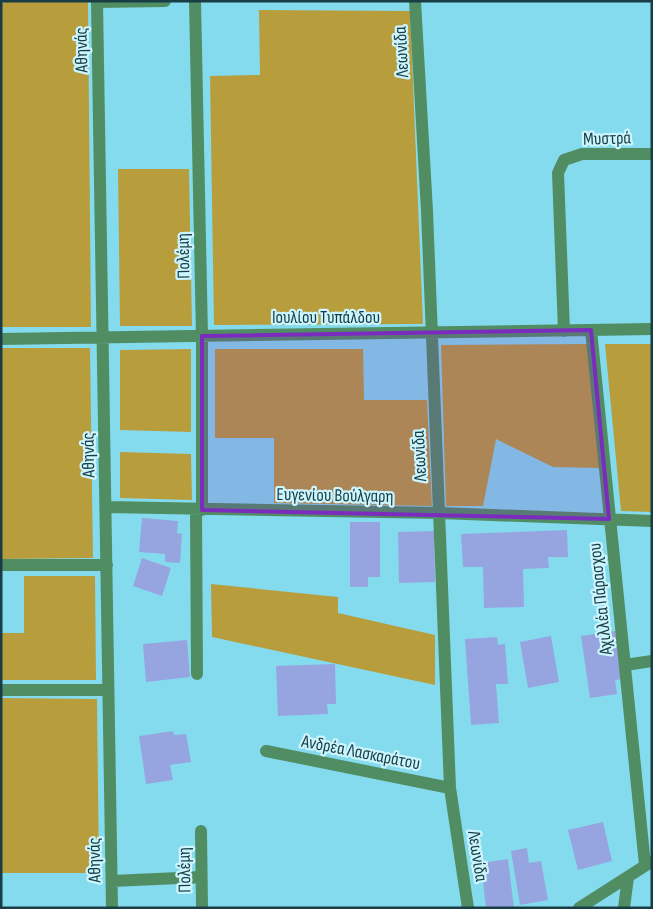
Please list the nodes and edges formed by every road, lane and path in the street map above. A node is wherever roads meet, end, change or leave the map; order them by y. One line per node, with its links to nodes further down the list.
1 (165, 1): 4 (street)
2 (195, 1): 10 (street, Πολέμη)
3 (416, 1): 9 (street, Λεωνίδα)
4 (98, 2): 11 (street, Αθηνάς)
5 (652, 154): 8 (street, Μυστρά)
6 (652, 329): 7 (street, Ιουλίου Τυπάλδου)
7 (591, 330): 8 (street, Ιουλίου Τυπάλδου); 16 (street, Αχιλλέα Πάρασχου)
8 (564, 331): 9 (street, Ιουλίου Τυπάλδου)
9 (432, 334): 10 (street, Ιουλίου Τυπάλδου); 15 (street, Λεωνίδα)
10 (202, 336): 11 (street, Ιουλίου Τυπάλδου); 14 (street, Πολέμη)
11 (103, 337): 12 (street, Ιουλίου Τυπάλδου); 13 (street, Αθηνάς)
12 (1, 339)
13 (107, 507): 14 (street, Ευγενίου Βούλγαρη); 19 (street, Αθηνάς)
14 (199, 510): 15 (street, Ευγενίου Βούλγαρη); 22 (street, Πολέμη)
15 (440, 513): 16 (street, Ευγενίου Βούλγαρη); 26 (street, Λεωνίδα)
16 (609, 519): 17 (street, Ευγενίου Βούλγαρη); 21 (street, Αχιλλέα Πάρασχου)
17 (652, 521)
18 (1, 565): 19 (street)
19 (107, 565): 24 (street, Αθηνάς)
20 (652, 661): 21 (street)
21 (625, 665): 28 (street, Αχιλλέα Πάρασχου)
22 (197, 674)
23 (1, 690): 24 (street)
24 (108, 690): 31 (street, Αθηνάς)
25 (266, 751): 26 (street, Ανδρέα Λασκαράτου)
26 (450, 788): 34 (street, Λεωνίδα)
27 (201, 831): 29 (street, Πολέμη)
28 (648, 863): 30 (street)
29 (201, 876): 31 (street); 33 (street, Πολέμη)
30 (628, 877): 35 (street); 36 (street)
31 (112, 881): 32 (street, Αθηνάς)
32 (112, 908)
33 (202, 908)
34 (468, 908)
35 (579, 908)
36 (624, 908)

